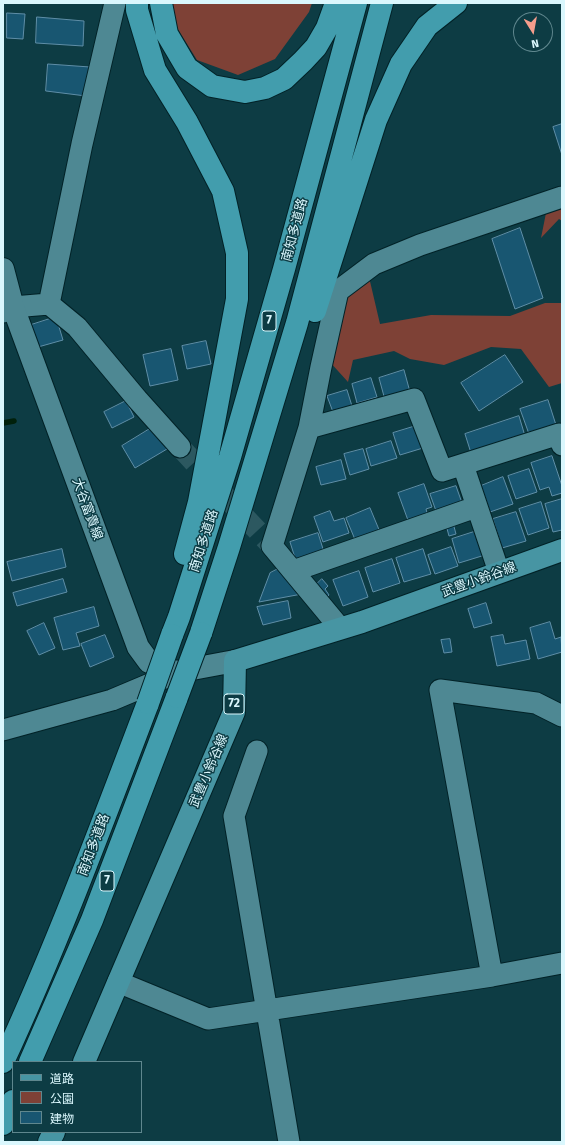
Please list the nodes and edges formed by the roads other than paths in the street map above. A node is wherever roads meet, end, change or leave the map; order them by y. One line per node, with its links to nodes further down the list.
1 (115, 3): 10 (street)
2 (137, 3): 20 (highway)
3 (161, 3): 4 (highway)
4 (336, 3)
5 (356, 3): 20 (highway, 南知多道路 / 7)
6 (382, 3): 16 (highway, 南知多道路 / 7)
7 (456, 3): 16 (highway)
8 (562, 197): 11 (street)
9 (6, 293): 10 (street); 23 (main road, 大谷富貴線)
10 (49, 304): 13 (street)
11 (309, 428): 14 (street); 18 (street)
12 (562, 445): 14 (street)
13 (180, 447)
14 (463, 464): 15 (street)
15 (476, 507): 18 (street); 19 (street)
16 (229, 547): 31 (highway, 南知多道路 / 7, bridge)
17 (562, 550): 19 (main road, 武豊小鈴谷線)
18 (293, 571): 21 (street)
19 (499, 572): 21 (main road, 武豊小鈴谷線)
20 (176, 626): 33 (highway, 南知多道路 / 7, bridge)
21 (340, 628): 22 (main road, 武豊小鈴谷線)
22 (235, 661): 23 (main road); 29 (main road, 武豊小鈴谷線 / 72)
23 (176, 672): 25 (street)
24 (562, 716): 28 (street)
25 (3, 730)
26 (256, 751): 30 (street)
27 (562, 963): 28 (street)
28 (492, 976): 30 (street)
29 (118, 982): 30 (street); 32 (main road, 武豊小鈴谷線 / 72)
30 (268, 1011): 38 (street)
31 (30, 1061)
32 (84, 1061)
33 (3, 1062)
34 (12, 1103): 35 (highway)
35 (3, 1124)
36 (54, 1133): 37 (main road)
37 (49, 1142)
38 (289, 1142)

